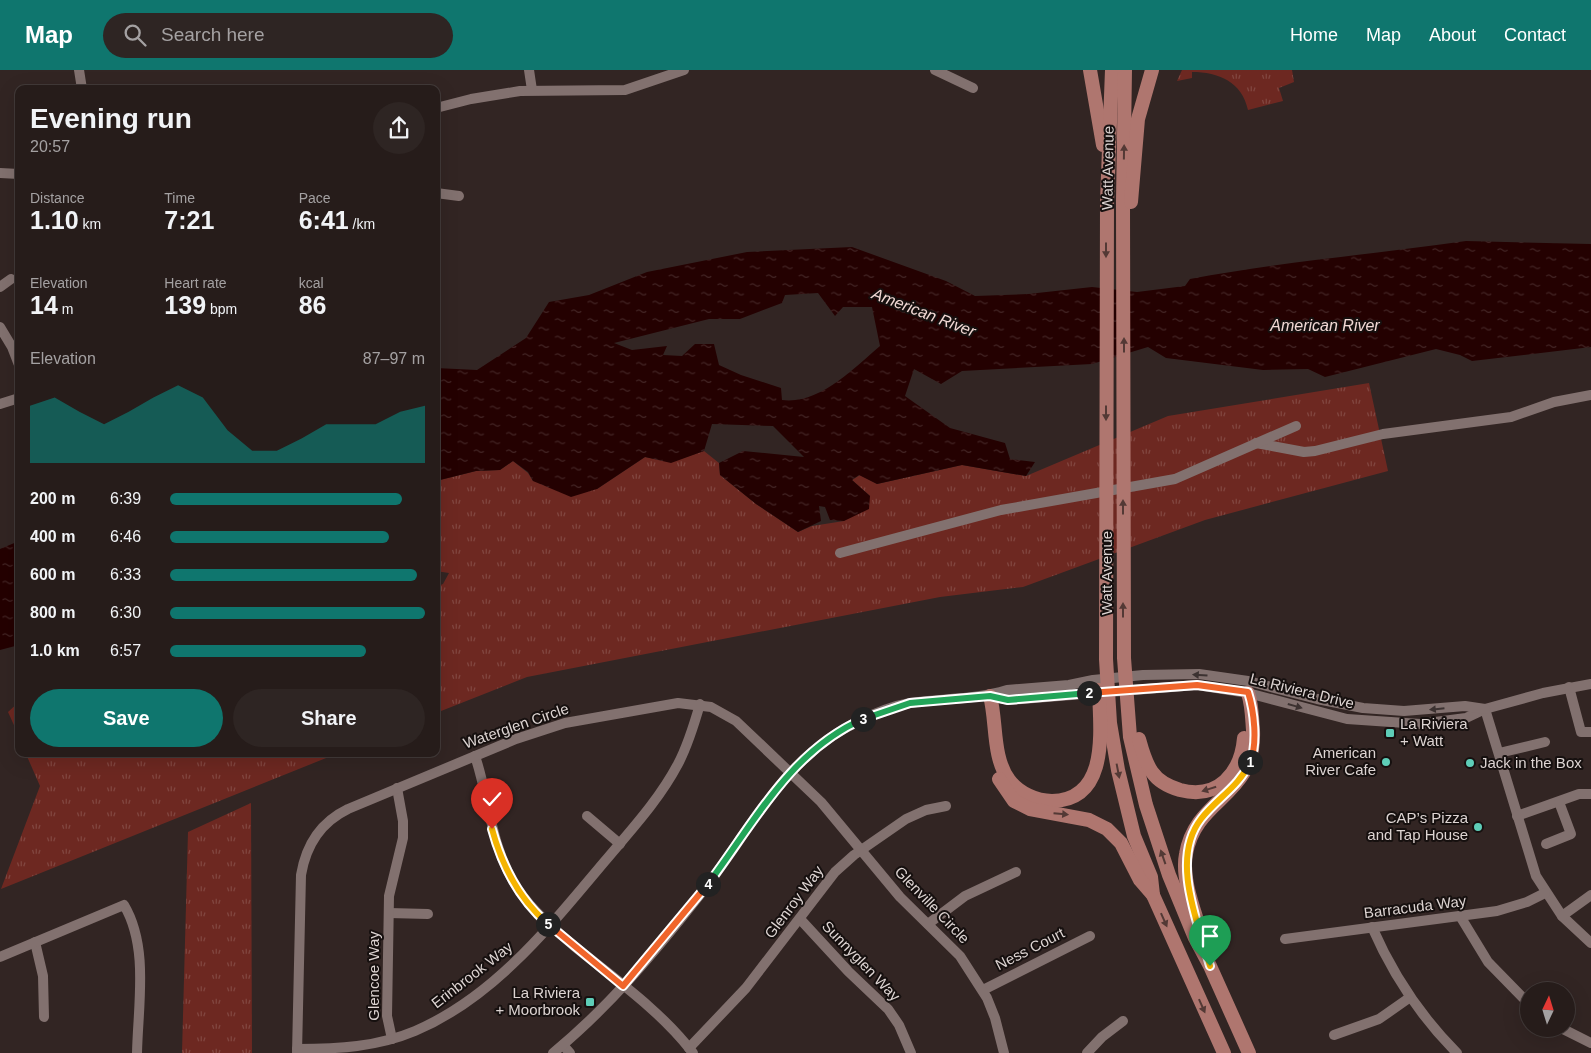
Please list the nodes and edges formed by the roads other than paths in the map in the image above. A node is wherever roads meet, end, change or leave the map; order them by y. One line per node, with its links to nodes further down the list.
1 (79, 70): 10 (street)
2 (529, 70): 12 (street)
3 (684, 70): 9 (street)
4 (935, 70): 11 (street)
5 (1090, 70): 14 (main road)
6 (1112, 70): 14 (main road, Watt Avenue)
7 (1126, 70): 19 (main road, Watt Avenue, one-way to 7)
8 (1152, 70): 19 (main road)
9 (664, 74): 12 (street)
10 (81, 85)
11 (973, 88)
12 (532, 90): 13 (street)
13 (440, 107)
14 (1107, 162): 38 (main road, Watt Avenue, one-way to 38)
15 (0, 173): 16 (street)
16 (15, 174)
17 (440, 194): 18 (street)
18 (459, 196)
19 (1127, 201): 36 (main road, Watt Avenue, one-way to 19)
20 (11, 279): 21 (street)
21 (0, 286)
22 (0, 328): 23 (street)
23 (15, 355)
24 (1591, 395): 28 (street)
25 (15, 399): 26 (street)
26 (0, 404)
27 (1296, 426): 28 (street)
28 (1256, 443): 29 (street)
29 (840, 553)
30 (1591, 684): 31 (street, La Riviera Drive)
31 (1569, 687): 35 (street, La Riviera Drive); 40 (street)
32 (1248, 692): 33 (street, La Riviera Drive); 36 (main road, one-way to 36); 39 (street, La Riviera Drive, one-way to 39); 71 (main road)
33 (990, 696): 37 (street, La Riviera Drive, one-way to 33); 38 (main road); 44 (street, La Riviera Drive); 56 (main road, one-way to 56)
34 (700, 704): 43 (street, Waterglen Circle); 44 (street, Waterglen Circle); 51 (street, Erinbrook Way)
35 (1485, 709): 37 (street, La Riviera Drive, one-way to 37); 39 (street, La Riviera Drive); 42 (street)
36 (1128, 710): 71 (main road, Watt Avenue, one-way to 36)
37 (1418, 710): 39 (street)
38 (1104, 712): 56 (main road, one-way to 56)
39 (1368, 721)
40 (1591, 732)
41 (1545, 742): 42 (street)
42 (1499, 752): 50 (street)
43 (475, 756): 45 (street, Waterglen Circle); 64 (street)
44 (790, 772): 53 (street, Glenville Circle); 72 (street, La Riviera Drive)
45 (397, 788): 58 (street, Glencoe Way); 83 (street, Waterglen Circle)
46 (1591, 794): 47 (street)
47 (1559, 802): 50 (street); 52 (street)
48 (946, 806): 53 (street, Glenroy Way)
49 (587, 816): 51 (street)
50 (1517, 816): 55 (street)
51 (620, 844): 64 (street, Erinbrook Way)
52 (1546, 844)
53 (862, 850): 62 (street, Glenroy Way); 63 (street, Glenville Circle)
54 (1016, 872): 63 (street)
55 (1546, 893): 60 (street, Barracuda Way); 61 (street)
56 (1153, 895): 90 (main road, one-way to 90)
57 (1591, 895): 61 (street)
58 (389, 913): 59 (street, Glencoe Way); 80 (street, Glencoe Way)
59 (428, 914)
60 (1460, 916): 65 (street, Barracuda Way); 74 (street)
61 (1562, 916): 69 (street)
62 (800, 919): 84 (street, Glenroy Way); 87 (street, Sunnyglen Way)
63 (928, 924): 73 (street, Glenville Circle)
64 (551, 926): 72 (street); 80 (street, Erinbrook Way)
65 (1372, 928): 67 (street, Barracuda Way); 75 (street)
66 (1090, 936): 73 (street, Ness Court)
67 (1285, 939)
68 (34, 942): 70 (street); 76 (street); 85 (street)
69 (1591, 943)
70 (0, 957)
71 (1210, 966): 91 (main road, Watt Avenue)
72 (623, 986): 82 (street, La Riviera Drive); 84 (street)
73 (983, 990): 88 (street, Glenville Circle)
74 (1520, 995)
75 (1410, 998): 78 (street); 92 (street)
76 (44, 1016)
77 (1123, 1021): 89 (street)
78 (1334, 1035)
79 (1575, 1035): 81 (street)
80 (392, 1039): 83 (street, Erinbrook Way)
81 (1591, 1043)
82 (566, 1049): 86 (street, La Riviera Drive)
83 (297, 1051)
84 (691, 1051)
85 (137, 1053)
86 (553, 1053)
87 (911, 1053)
88 (1004, 1053)
89 (1088, 1053)
90 (1224, 1053)
91 (1249, 1053)
92 (1457, 1053)

